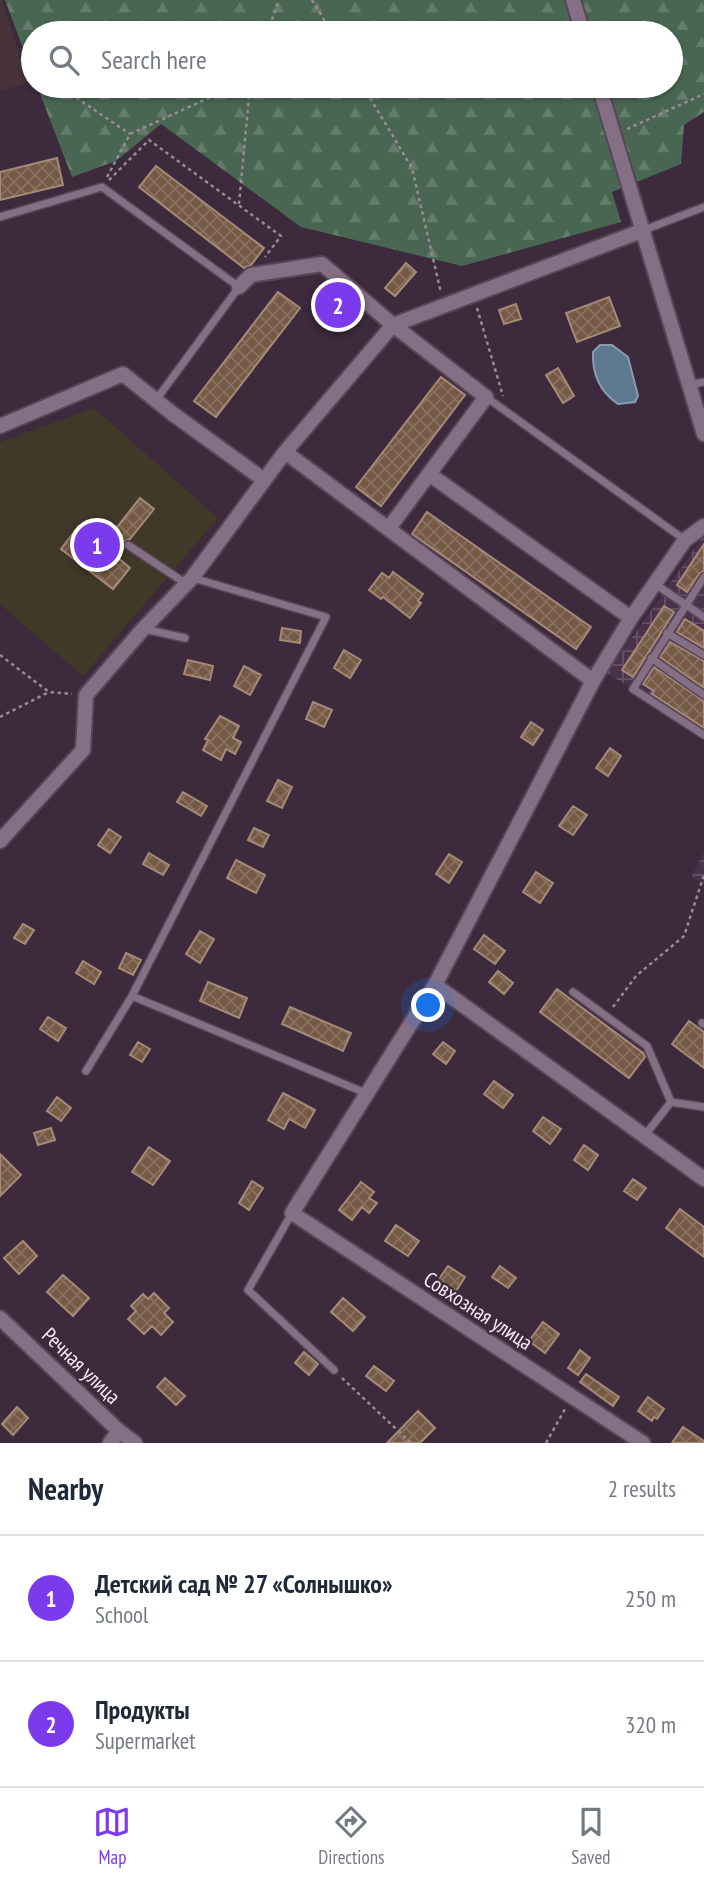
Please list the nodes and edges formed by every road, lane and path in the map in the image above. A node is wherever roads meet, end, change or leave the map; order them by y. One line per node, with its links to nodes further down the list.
1 (279, 0): 4 (path)
2 (312, 0): 5 (path)
3 (573, 0): 6 (street)
4 (271, 21)
5 (325, 21)
6 (579, 21)
7 (704, 94): 14 (path)
8 (77, 98): 13 (path)
9 (209, 98): 13 (path)
10 (249, 98): 16 (path)
11 (370, 98): 23 (path)
12 (603, 98): 14 (street)
13 (130, 134): 15 (path)
14 (614, 135): 19 (street)
15 (102, 187): 16 (path); 18 (lane); 21 (lane)
16 (239, 205): 20 (path)
17 (704, 207): 19 (lane)
18 (0, 217)
19 (644, 230): 22 (street); 25 (street)
20 (251, 275): 21 (street); 24 (street)
21 (239, 287): 27 (lane)
22 (474, 295): 23 (street); 28 (path)
23 (444, 306): 24 (street)
24 (393, 325): 26 (street); 31 (street)
25 (697, 383): 30 (street)
26 (486, 397): 28 (lane); 32 (street)
27 (156, 400): 29 (street); 33 (street)
28 (508, 412): 36 (lane)
29 (0, 426)
30 (704, 434)
31 (285, 452): 33 (street); 35 (street)
32 (429, 474): 35 (street); 43 (street)
33 (264, 480): 39 (street)
34 (704, 526): 36 (street)
35 (389, 528): 50 (street)
36 (685, 540): 40 (street)
37 (128, 545): 39 (lane)
38 (704, 577): 41 (lane)
39 (188, 580): 44 (street); 60 (lane)
40 (655, 584): 41 (lane); 43 (street)
41 (685, 604): 42 (lane); 45 (lane)
42 (704, 617)
43 (631, 618): 50 (street)
44 (143, 629): 46 (lane); 52 (street)
45 (667, 633): 48 (lane); 49 (lane)
46 (185, 638)
47 (0, 655): 51 (path)
48 (704, 655)
49 (651, 658): 53 (lane); 55 (lane)
50 (593, 681): 58 (street)
51 (49, 692): 52 (path); 54 (path)
52 (86, 695): 56 (street)
53 (704, 695)
54 (0, 717)
55 (704, 735)
56 (0, 841)
57 (704, 875): 61 (path)
58 (435, 985): 63 (street); 66 (street)
59 (573, 992): 61 (lane)
60 (132, 996): 62 (lane); 63 (lane)
61 (606, 1016): 64 (lane)
62 (86, 1071)
63 (368, 1094): 68 (street)
64 (671, 1102): 65 (lane); 66 (lane)
65 (704, 1107)
66 (645, 1135): 67 (street)
67 (704, 1179)
68 (292, 1213): 70 (lane); 71 (street, Совхозная улица)
69 (0, 1318): 72 (street, Речная улица)
70 (334, 1370): 74 (path)
71 (571, 1396): 75 (path); 76 (street, Совхозная улица)
72 (115, 1437): 73 (street, Речная улица)
73 (135, 1443)
74 (411, 1443)
75 (546, 1443)
76 (642, 1443)

